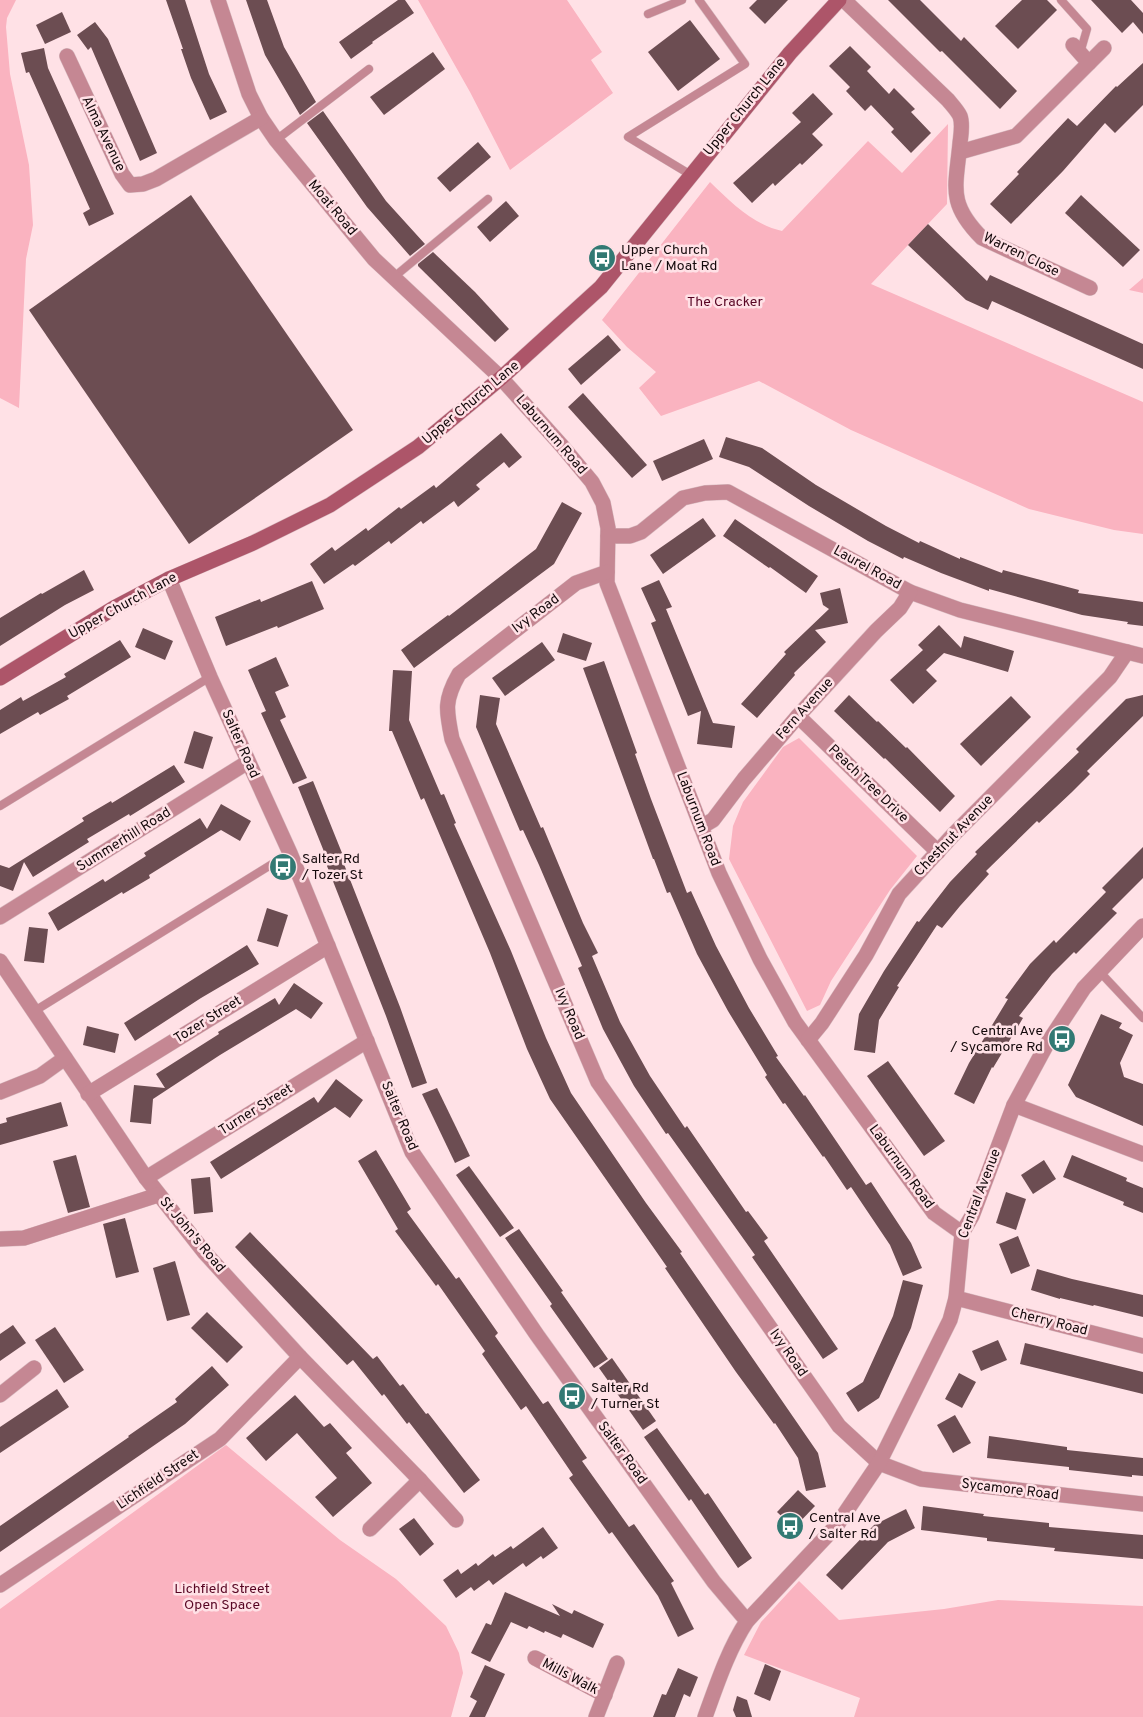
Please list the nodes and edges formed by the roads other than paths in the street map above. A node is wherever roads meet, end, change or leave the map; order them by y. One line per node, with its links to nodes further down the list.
1 (218, 0): 12 (street, Moat Road)
2 (682, 0): 7 (lane)
3 (700, 0): 15 (lane)
4 (839, 0): 15 (main road, Upper Church Lane)
5 (844, 0): 14 (street, Warren Close)
6 (1061, 0): 9 (lane)
7 (648, 14)
8 (1104, 48): 9 (street)
9 (1081, 54): 14 (street)
10 (67, 56): 12 (street, Alma Avenue)
11 (368, 70): 13 (lane)
12 (261, 118): 13 (street, Moat Road)
13 (276, 140): 17 (street, Moat Road)
14 (960, 152): 18 (street, Warren Close)
15 (691, 175): 19 (main road, Upper Church Lane)
16 (488, 199): 17 (lane)
17 (394, 277): 19 (street, Moat Road)
18 (1090, 288)
19 (501, 378): 20 (street, Laburnum Road); 22 (main road, Upper Church Lane)
20 (608, 536): 21 (street, Laburnum Road); 23 (street, Laurel Road)
21 (607, 572): 31 (street, Laburnum Road); 57 (street, Ivy Road)
22 (169, 579): 26 (street, Salter Road); 27 (main road, Upper Church Lane)
23 (910, 592): 24 (street, Laurel Road); 28 (street, Fern Avenue)
24 (1127, 652): 25 (street, Laurel Road); 32 (street, Chestnut Avenue)
25 (1143, 656)
26 (210, 677): 29 (street, Salter Road); 30 (lane)
27 (0, 678)
28 (798, 716): 31 (street, Fern Avenue); 32 (street, Peach Tree Drive)
29 (248, 762): 33 (street, Salter Road); 34 (street, Summerhill Road)
30 (0, 806)
31 (700, 827): 41 (street, Laburnum Road)
32 (938, 852): 41 (street, Chestnut Avenue)
33 (290, 853): 36 (street, Salter Road); 39 (lane)
34 (0, 917)
35 (1143, 926): 38 (street, Central Avenue)
36 (328, 946): 42 (street, Salter Road); 45 (street, Tozer Street)
37 (0, 961): 39 (street, St John's Road)
38 (1099, 971): 40 (lane); 46 (street, Central Avenue)
39 (33, 1012): 43 (street, St John's Road)
40 (1143, 1018)
41 (808, 1040): 50 (street, Laburnum Road)
42 (367, 1041): 48 (street, Turner Street); 63 (street, Salter Road)
43 (65, 1058): 44 (street); 45 (street, St John's Road)
44 (0, 1092)
45 (88, 1094): 48 (street, St John's Road)
46 (1014, 1105): 47 (street); 50 (street, Central Avenue)
47 (1143, 1154)
48 (146, 1178): 49 (street, St John's Road)
49 (158, 1195): 51 (street); 54 (street, St John's Road)
50 (962, 1233): 52 (street, Central Avenue)
51 (0, 1239)
52 (956, 1298): 53 (street, Cherry Road); 57 (street, Central Avenue)
53 (1143, 1346)
54 (300, 1357): 58 (street, St John's Road); 62 (street, Lichfield Street)
55 (34, 1368): 56 (street)
56 (0, 1395)
57 (879, 1463): 59 (street, Sycamore Road); 63 (street, Central Avenue)
58 (420, 1480): 60 (street, St John's Road); 61 (street)
59 (1143, 1504)
60 (456, 1520)
61 (370, 1530)
62 (0, 1585)
63 (748, 1621): 68 (street, Central Avenue)
64 (535, 1658): 66 (street, Mills Walk)
65 (618, 1663): 66 (street)
66 (605, 1695): 67 (street)
67 (596, 1717)
68 (705, 1717)

